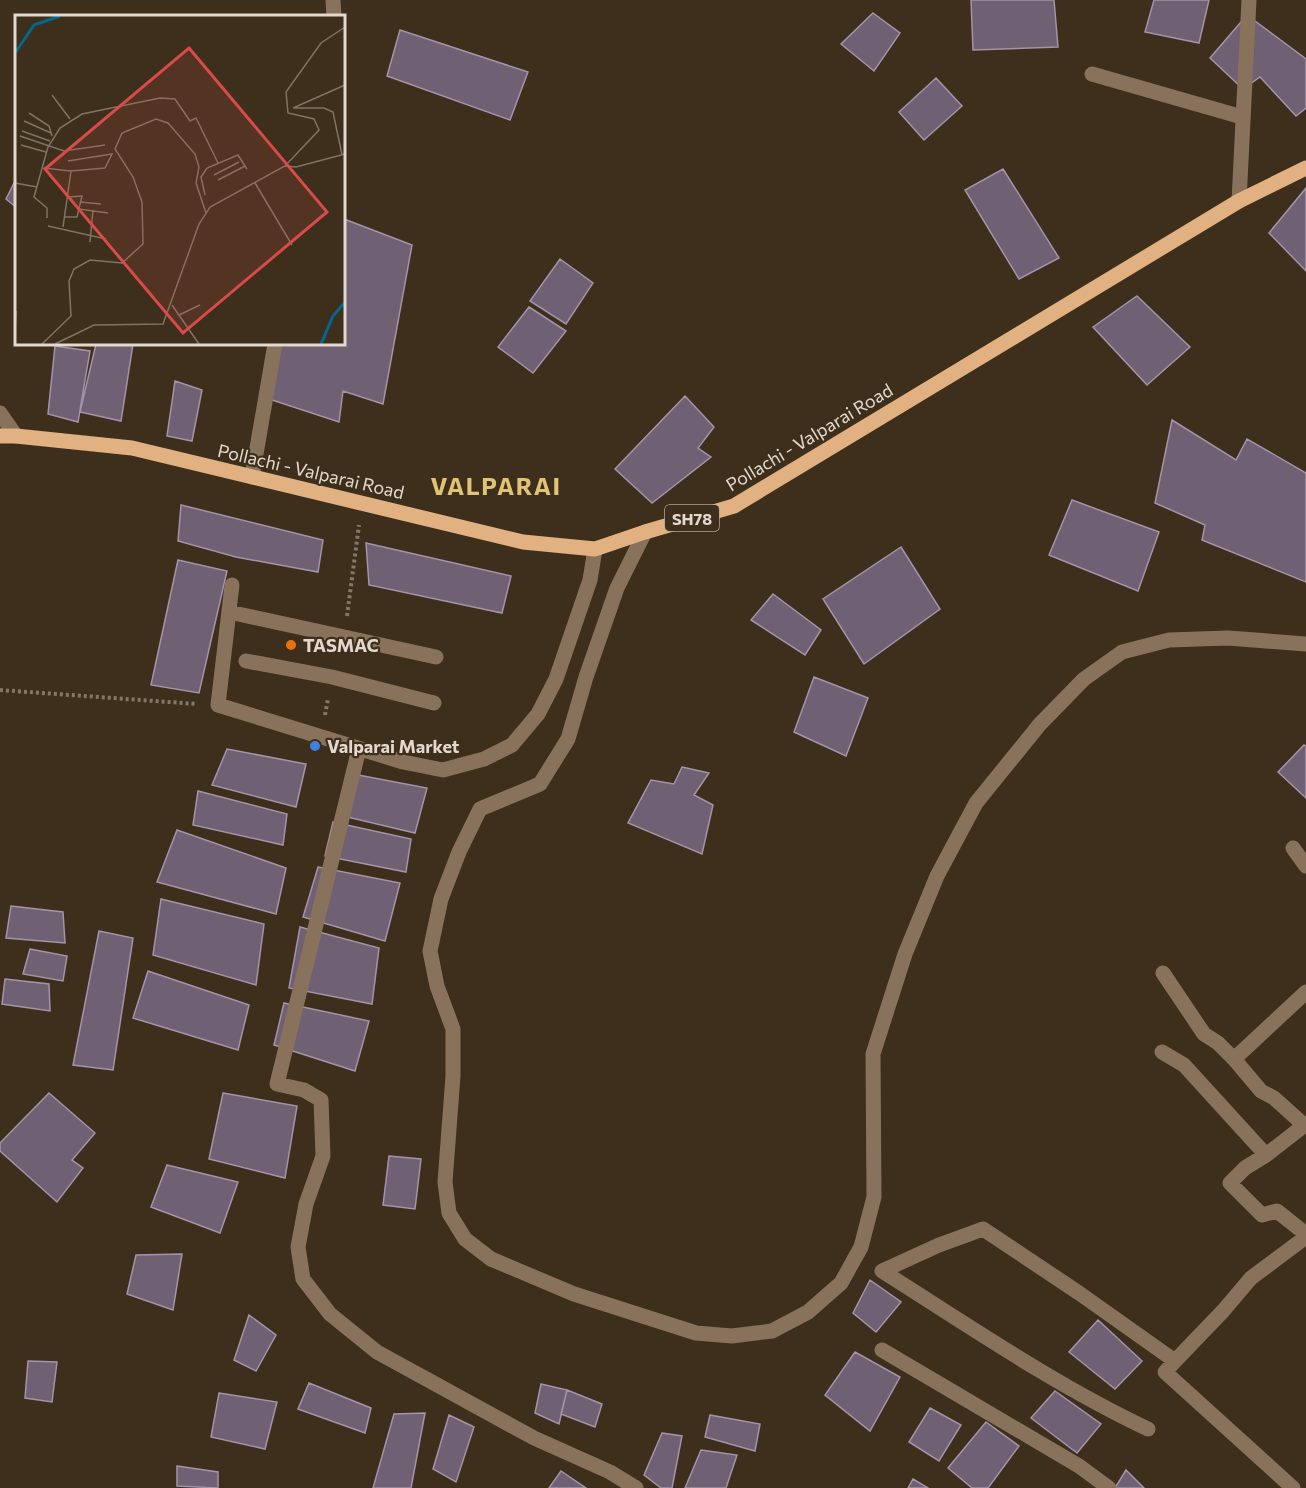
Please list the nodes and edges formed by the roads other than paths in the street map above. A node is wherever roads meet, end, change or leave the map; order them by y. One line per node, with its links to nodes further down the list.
1 (333, 0): 3 (street)
2 (1249, 0): 5 (street)
3 (334, 15)
4 (1092, 74): 5 (street)
5 (1242, 117): 7 (street)
6 (1306, 168): 7 (main road, Pollachi - Valparai Road / SH78)
7 (1239, 201): 13 (main road, Pollachi - Valparai Road / SH78)
8 (275, 345): 12 (street)
9 (0, 414): 11 (street)
10 (0, 436): 11 (main road, Pollachi - Valparai Road / SH78)
11 (16, 436): 12 (main road, Pollachi - Valparai Road / SH78)
12 (252, 477): 14 (main road, Pollachi - Valparai Road / SH78)
13 (645, 532): 14 (main road, Pollachi - Valparai Road / SH78); 16 (street)
14 (595, 549): 21 (street)
15 (229, 612): 17 (street); 20 (street); 20 (street)
16 (1306, 644)
17 (436, 657)
18 (246, 662): 19 (street)
19 (434, 703)
20 (218, 705): 21 (street)
21 (359, 749): 34 (street)
22 (1293, 848): 23 (street)
23 (1306, 866)
24 (1163, 974): 27 (street)
25 (1306, 992): 27 (street)
26 (1162, 1052): 29 (street)
27 (1234, 1059): 28 (street)
28 (1305, 1125): 29 (street)
29 (1266, 1155): 30 (street)
30 (1306, 1235): 32 (street)
31 (882, 1350): 35 (street)
32 (1175, 1361): 33 (street); 36 (street)
33 (1148, 1428)
34 (636, 1488)
35 (1109, 1488)
36 (1293, 1488)

